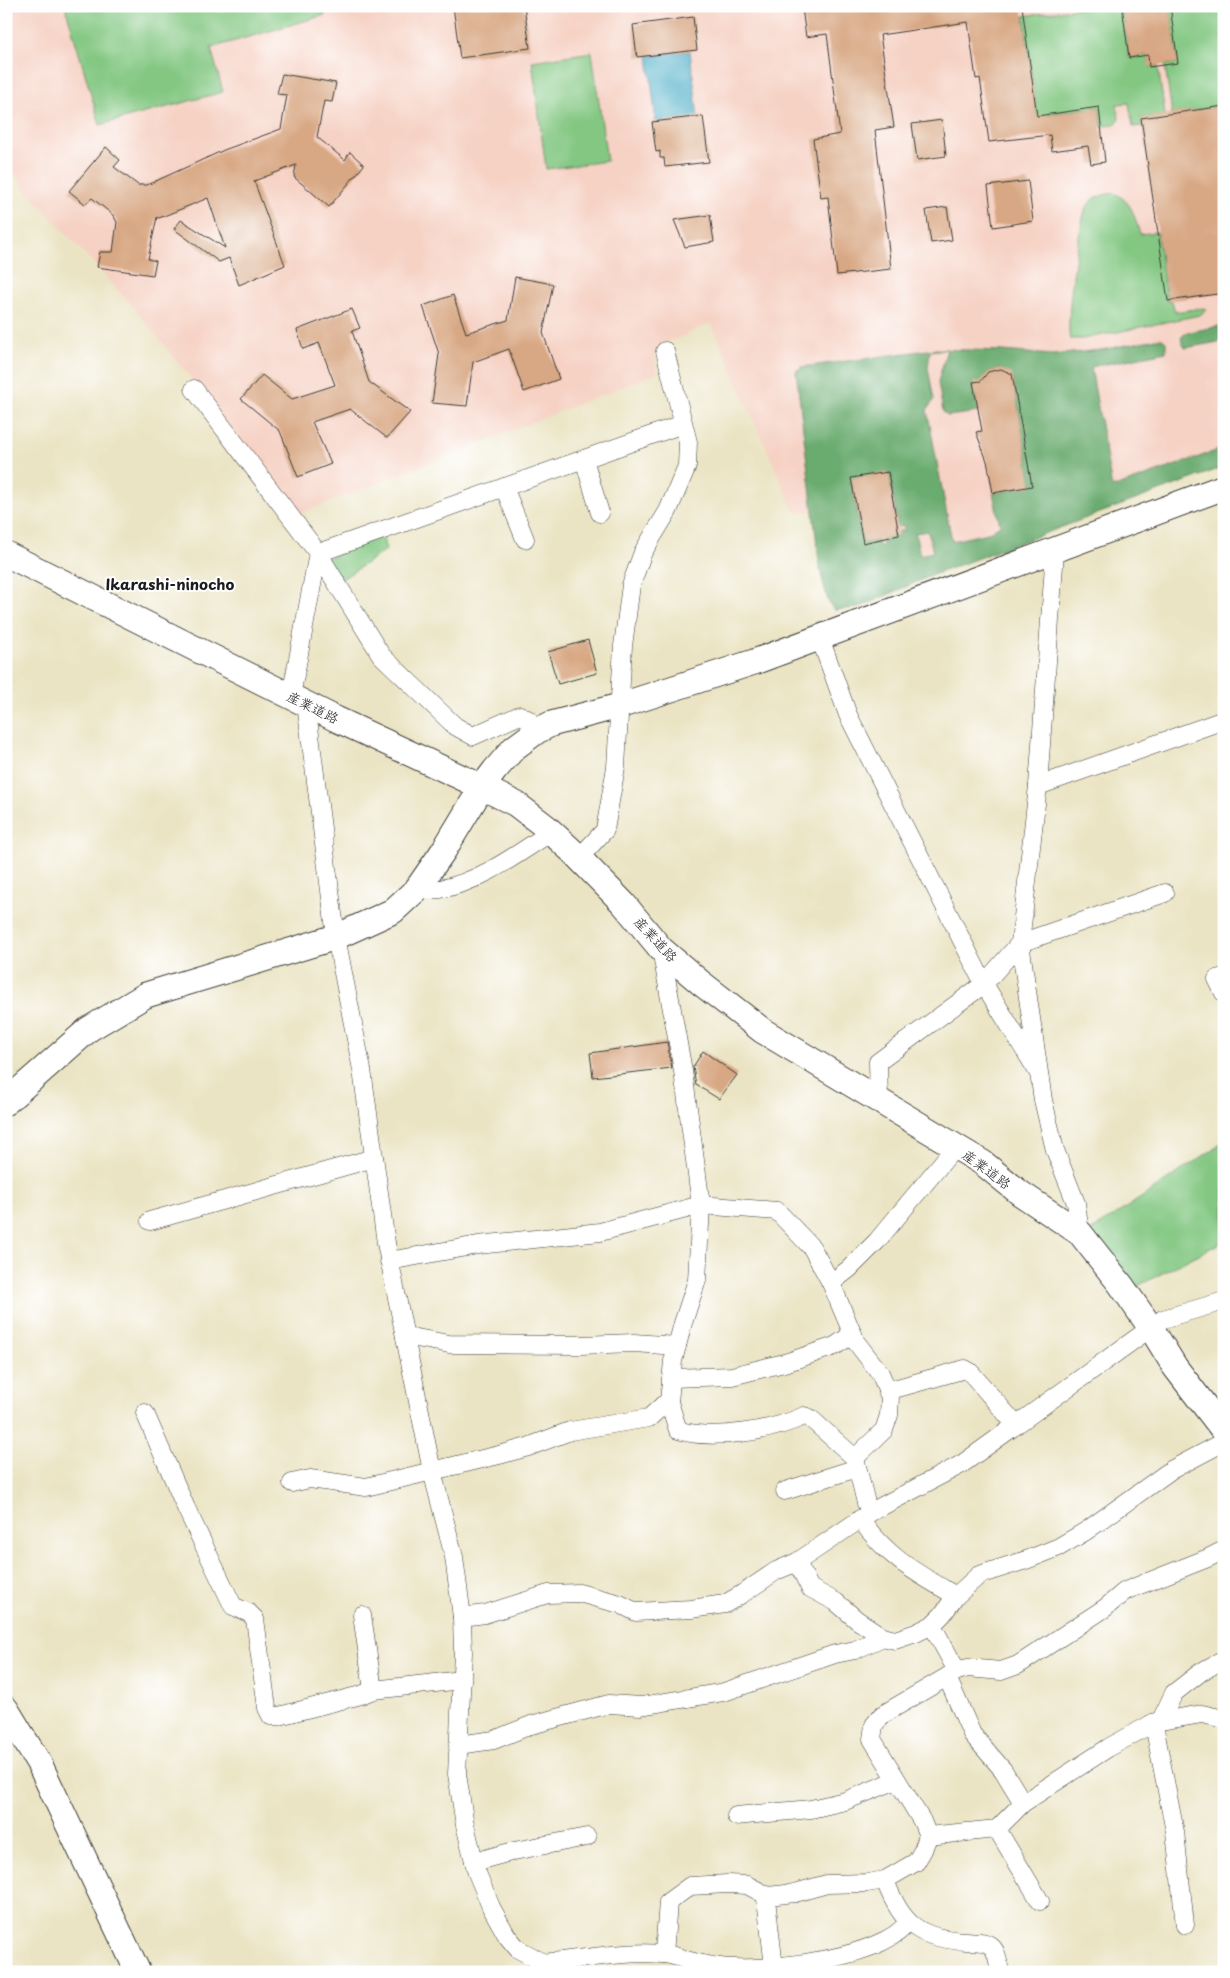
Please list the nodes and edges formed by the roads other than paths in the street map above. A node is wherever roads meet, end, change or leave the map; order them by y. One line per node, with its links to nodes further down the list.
1 (665, 351): 3 (street)
2 (194, 389): 10 (street)
3 (683, 424): 4 (street); 14 (street)
4 (584, 459): 5 (street); 7 (street)
5 (504, 487): 8 (street); 10 (street)
6 (1224, 488): 9 (street)
7 (600, 513)
8 (525, 539)
9 (1055, 551): 12 (street); 17 (street)
10 (318, 553): 13 (street); 16 (street)
11 (6, 554): 13 (street, 産業道路)
12 (820, 638): 14 (street); 27 (street)
13 (298, 700): 18 (street, 産業道路); 23 (street)
14 (619, 706): 16 (street); 20 (street)
15 (1224, 720): 17 (street)
16 (533, 734): 18 (street)
17 (1038, 786): 24 (street)
18 (482, 787): 19 (street, 産業道路); 21 (street)
19 (551, 832): 20 (street, 産業道路); 21 (street)
20 (579, 858): 25 (street, 産業道路)
21 (417, 888): 23 (street)
22 (1165, 893): 24 (street)
23 (336, 937): 31 (street); 33 (street)
24 (1020, 943): 27 (street); 29 (street)
25 (662, 949): 30 (street, 産業道路); 34 (street)
26 (1224, 977): 28 (street)
27 (984, 984): 29 (street); 30 (street)
28 (1224, 993)
29 (1038, 1072): 36 (street)
30 (879, 1100): 32 (street, 産業道路)
31 (6, 1102)
32 (956, 1146): 36 (street, 産業道路); 38 (street)
33 (374, 1158): 35 (street); 37 (street)
34 (701, 1205): 37 (street); 38 (street); 43 (street)
35 (150, 1221)
36 (1080, 1233): 40 (street, 産業道路)
37 (389, 1261): 42 (street)
38 (831, 1283): 41 (street)
39 (1224, 1302): 40 (street)
40 (1151, 1328): 48 (street); 49 (street, 産業道路)
41 (853, 1334): 44 (street); 45 (street)
42 (405, 1337): 43 (street); 52 (street)
43 (677, 1346): 44 (street)
44 (671, 1378): 46 (street)
45 (888, 1391): 48 (street); 51 (street)
46 (669, 1402): 51 (street); 52 (street)
47 (144, 1413): 66 (street)
48 (1016, 1425): 55 (street)
49 (1224, 1431)
50 (1224, 1442): 58 (street)
51 (856, 1463): 54 (street); 55 (street)
52 (432, 1470): 53 (street); 60 (street)
53 (292, 1483)
54 (785, 1491)
55 (865, 1516): 57 (street); 58 (street)
56 (1224, 1550): 64 (street)
57 (797, 1562): 60 (street); 62 (street)
58 (956, 1596): 61 (street)
59 (362, 1615): 66 (street)
60 (462, 1617): 65 (street)
61 (932, 1625): 62 (street); 64 (street)
62 (883, 1637): 70 (street)
63 (1224, 1658): 69 (street)
64 (952, 1674): 71 (street); 72 (street)
65 (462, 1680): 66 (street); 70 (street)
66 (373, 1690)
67 (6, 1709): 86 (street)
68 (1224, 1719): 69 (street)
69 (1156, 1722): 72 (street); 82 (street)
70 (458, 1745): 77 (street)
71 (897, 1780): 73 (street); 75 (street)
72 (1024, 1803): 74 (street)
73 (736, 1816)
74 (997, 1829): 75 (street); 80 (street)
75 (928, 1836): 78 (street)
76 (587, 1837): 77 (street)
77 (474, 1862): 84 (street)
78 (885, 1880): 79 (street); 81 (street)
79 (768, 1896): 83 (street); 85 (street)
80 (1040, 1901)
81 (908, 1922): 85 (street); 87 (street)
82 (1185, 1925)
83 (664, 1954): 84 (street); 85 (street)
84 (546, 1968)
85 (775, 1970)
86 (138, 1972)
87 (1000, 1972)

